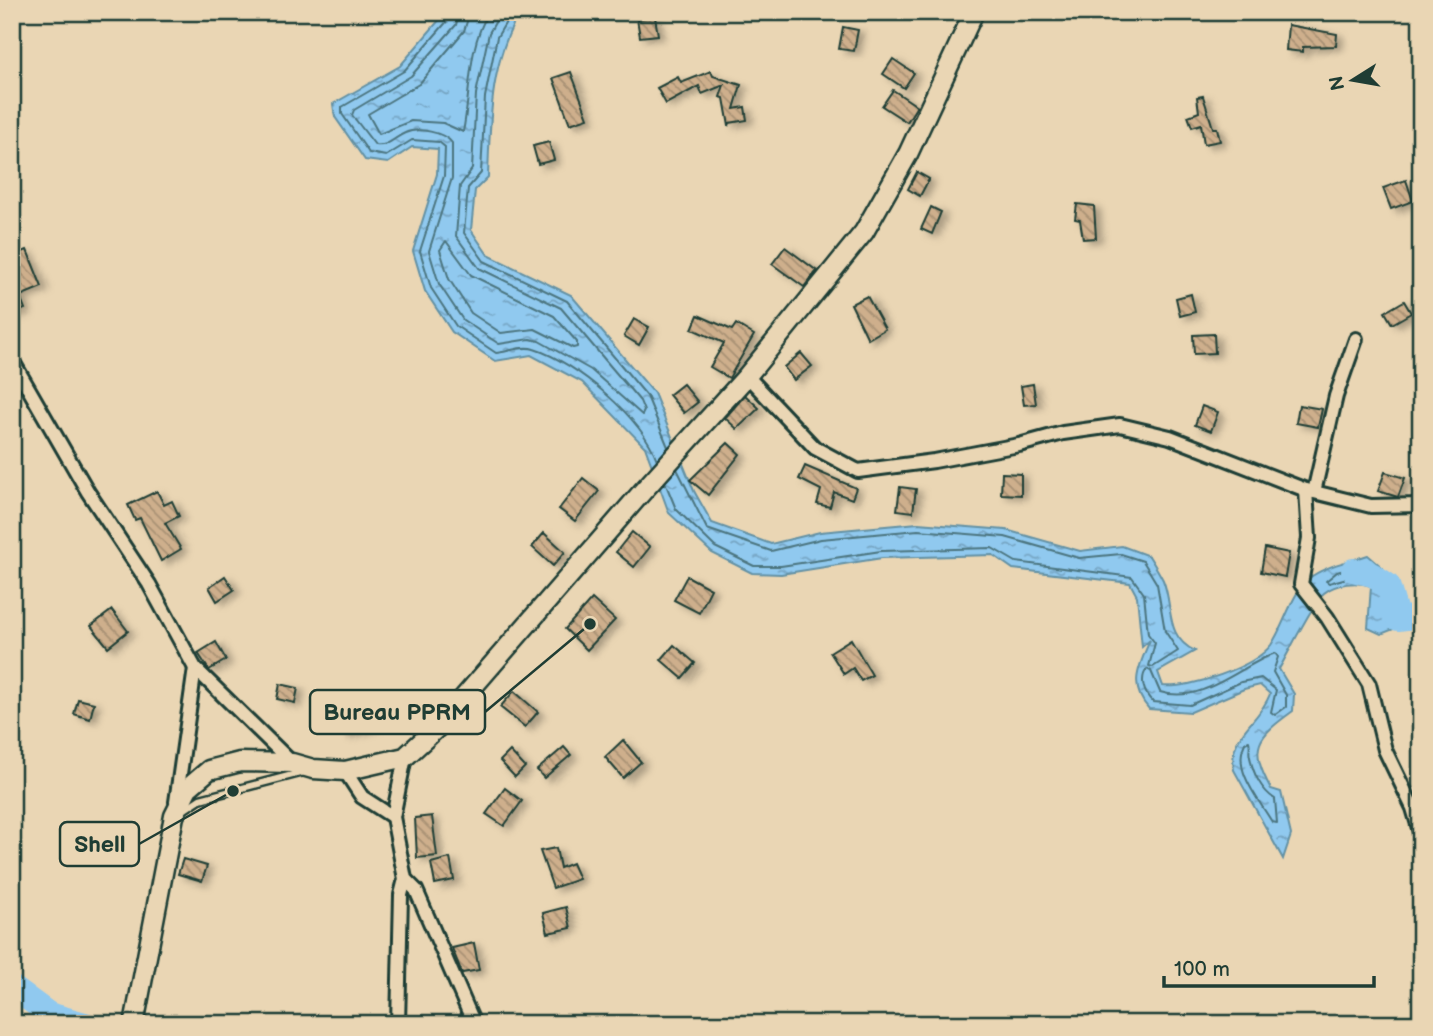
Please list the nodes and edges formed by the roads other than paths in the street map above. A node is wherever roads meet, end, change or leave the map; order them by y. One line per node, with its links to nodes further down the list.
1 (974, 12): 4 (main road)
2 (1356, 340): 5 (street)
3 (12, 360): 7 (street)
4 (747, 376): 5 (street); 8 (main road)
5 (1310, 491): 6 (street); 14 (street)
6 (1421, 505)
7 (195, 668): 9 (street); 12 (street)
8 (405, 757): 11 (main road); 13 (street)
9 (292, 763): 10 (main road); 12 (main road)
10 (313, 769): 11 (main road); 12 (lane)
11 (345, 771): 13 (street)
12 (174, 816): 16 (main road)
13 (393, 817): 15 (street)
14 (1421, 835)
15 (405, 880): 17 (street); 18 (street)
16 (135, 1017)
17 (398, 1024)
18 (474, 1024)

